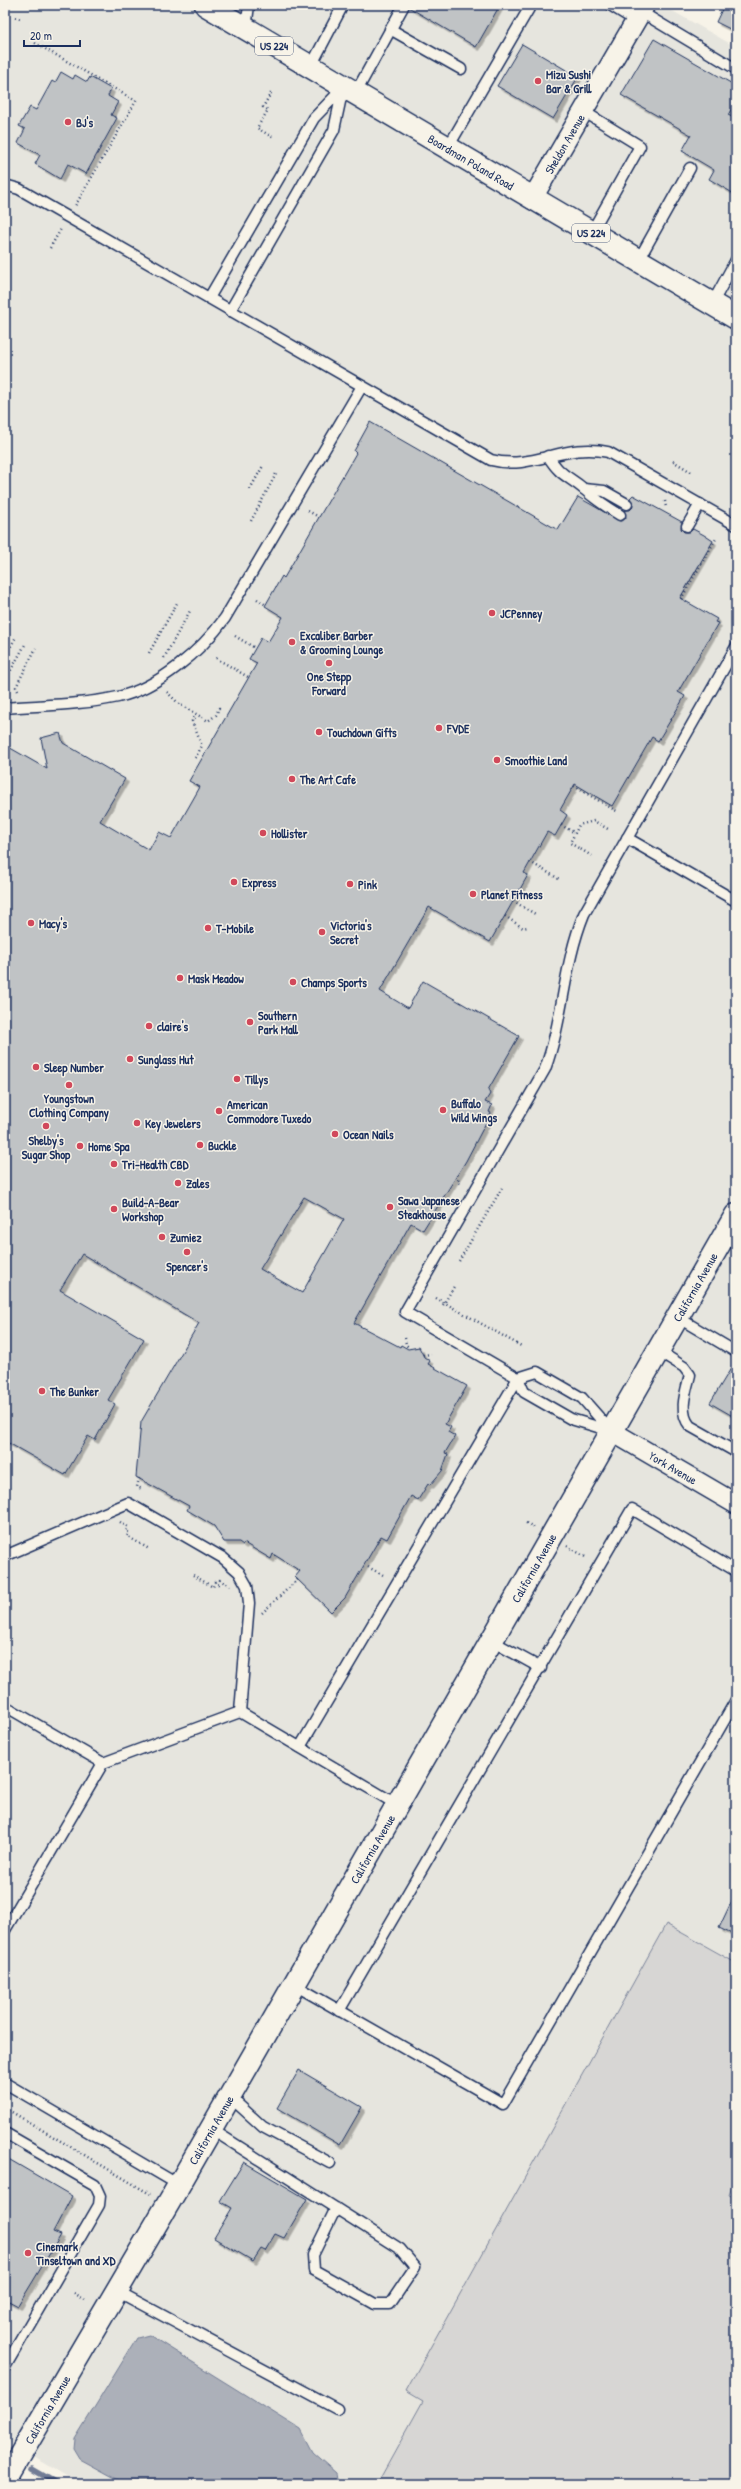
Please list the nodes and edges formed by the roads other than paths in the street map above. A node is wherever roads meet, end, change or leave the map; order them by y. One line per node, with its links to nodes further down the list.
1 (206, 5): 8 (street, Boardman Poland Road / US 224)
2 (249, 5): 8 (lane)
3 (343, 5): 10 (lane)
4 (404, 5): 9 (lane)
5 (531, 5): 15 (lane)
6 (610, 5): 7 (lane)
7 (641, 13): 12 (lane); 14 (street, Sheldon Avenue)
8 (246, 29): 10 (street, Boardman Poland Road / US 224)
9 (390, 29): 11 (lane); 13 (lane)
10 (310, 68): 13 (street, Boardman Poland Road / US 224)
11 (461, 69)
12 (736, 69)
13 (349, 91): 15 (street, Boardman Poland Road / US 224); 22 (lane); 24 (lane)
14 (583, 111): 18 (street, Sheldon Avenue); 19 (lane)
15 (447, 149): 18 (street, Boardman Poland Road / US 224)
16 (690, 168): 21 (lane)
17 (5, 185): 22 (lane)
18 (532, 199): 19 (street, Boardman Poland Road / US 224)
19 (591, 233): 21 (street, Boardman Poland Road / US 224)
20 (736, 260): 23 (lane)
21 (638, 261): 23 (street, Boardman Poland Road / US 224)
22 (209, 298): 24 (lane)
23 (712, 304): 25 (street, Boardman Poland Road / US 224)
24 (230, 311): 26 (lane)
25 (736, 318)
26 (362, 386): 27 (lane); 35 (lane)
27 (548, 456): 28 (lane); 30 (lane)
28 (584, 489): 29 (lane); 31 (lane)
29 (627, 504)
30 (700, 504): 32 (lane); 33 (lane)
31 (620, 515)
32 (736, 525)
33 (687, 526)
34 (736, 647): 36 (lane)
35 (5, 708)
36 (627, 838): 37 (lane); 43 (lane)
37 (736, 901)
38 (736, 1215): 39 (street, California Avenue)
39 (730, 1240): 40 (street, California Avenue)
40 (677, 1317): 41 (street, California Avenue); 42 (lane)
41 (657, 1350): 44 (street, California Avenue); 45 (lane)
42 (736, 1352)
43 (518, 1378): 44 (lane); 44 (lane); 54 (lane)
44 (610, 1431): 46 (street, York Avenue); 49 (street, California Avenue)
45 (736, 1452)
46 (736, 1504)
47 (5, 1556): 53 (lane)
48 (736, 1571): 50 (lane)
49 (490, 1640): 50 (lane); 56 (street, California Avenue)
50 (540, 1668): 59 (lane)
51 (736, 1700): 59 (lane)
52 (5, 1706): 55 (lane)
53 (240, 1712): 54 (lane); 55 (lane)
54 (300, 1747): 56 (lane)
55 (103, 1763): 57 (lane)
56 (396, 1804): 58 (street, California Avenue)
57 (5, 1930)
58 (293, 1984): 59 (lane); 61 (street, California Avenue)
59 (339, 2011)
60 (5, 2083): 65 (lane)
61 (230, 2097): 62 (street, California Avenue); 64 (lane)
62 (211, 2129): 65 (street, California Avenue); 66 (lane)
63 (5, 2133): 68 (lane)
64 (330, 2163)
65 (179, 2185): 67 (street, California Avenue)
66 (336, 2208): 66 (lane)
67 (117, 2291): 69 (lane); 70 (street, California Avenue)
68 (5, 2367)
69 (337, 2409)
70 (5, 2481)

